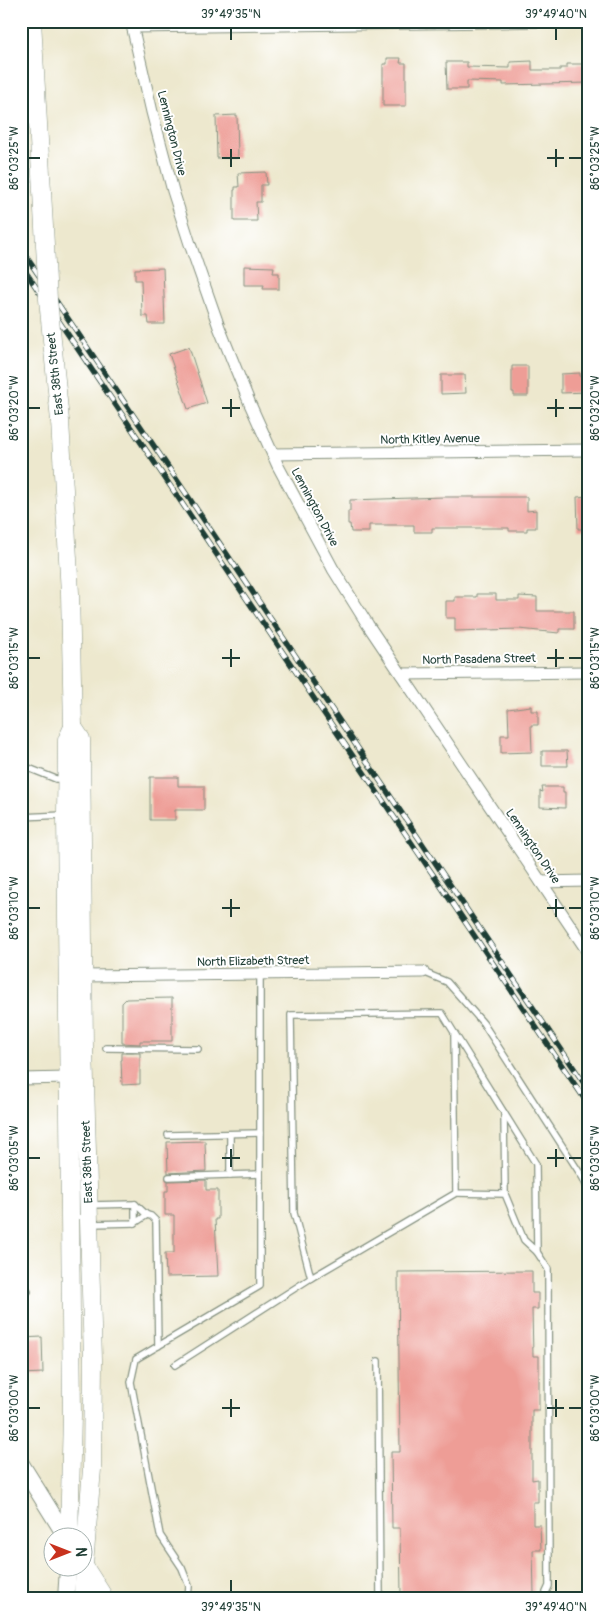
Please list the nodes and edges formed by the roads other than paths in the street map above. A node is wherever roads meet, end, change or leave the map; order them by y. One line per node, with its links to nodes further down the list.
1 (32, 21): 8 (main road, East 38th Street, bridge)
2 (563, 21): 3 (street)
3 (132, 24): 5 (street, Lennington Drive)
4 (588, 450): 5 (street, North Kitley Avenue)
5 (272, 454): 7 (street, Lennington Drive)
6 (588, 672): 7 (street, North Pasadena Street)
7 (401, 674): 14 (street, Lennington Drive)
8 (73, 727): 10 (main road, East 38th Street); 18 (main road, East 38th Street)
9 (21, 765): 10 (lane)
10 (66, 779): 11 (main road, East 38th Street)
11 (66, 815): 12 (lane); 22 (main road, East 38th Street)
12 (21, 817)
13 (588, 881): 14 (street)
14 (541, 882): 15 (street, Lennington Drive)
15 (588, 952)
16 (423, 972): 17 (street, North Elizabeth Street); 31 (lane)
17 (260, 974): 18 (street, North Elizabeth Street); 25 (lane)
18 (83, 976): 35 (main road, East 38th Street)
19 (454, 1033): 24 (lane); 32 (lane); 40 (lane)
20 (106, 1048): 21 (lane)
21 (198, 1049)
22 (68, 1078): 23 (street); 46 (main road, East 38th Street)
23 (21, 1079)
24 (504, 1112): 33 (lane); 39 (lane)
25 (260, 1133): 26 (lane); 28 (lane)
26 (230, 1134): 27 (lane); 29 (lane)
27 (168, 1135)
28 (260, 1174): 29 (lane); 41 (lane)
29 (230, 1175): 30 (lane)
30 (169, 1177)
31 (588, 1189)
32 (456, 1193): 33 (lane); 40 (lane)
33 (505, 1194): 39 (lane)
34 (135, 1204): 35 (lane); 36 (lane); 37 (lane)
35 (88, 1205): 38 (main road, East 38th Street)
36 (147, 1215): 37 (lane); 41 (lane)
37 (135, 1223): 38 (lane)
38 (88, 1224): 47 (main road, East 38th Street)
39 (537, 1252): 56 (lane)
40 (311, 1278): 43 (lane)
41 (158, 1346): 54 (lane)
42 (378, 1361): 55 (lane)
43 (175, 1365)
44 (21, 1464): 45 (main road)
45 (62, 1528)
46 (68, 1528)
47 (83, 1528)
48 (73, 1578): 51 (main road, East 38th Street)
49 (80, 1578): 52 (main road, East 38th Street)
50 (88, 1578): 53 (main road)
51 (66, 1599)
52 (82, 1599)
53 (105, 1599)
54 (188, 1599)
55 (380, 1599)
56 (543, 1599)

